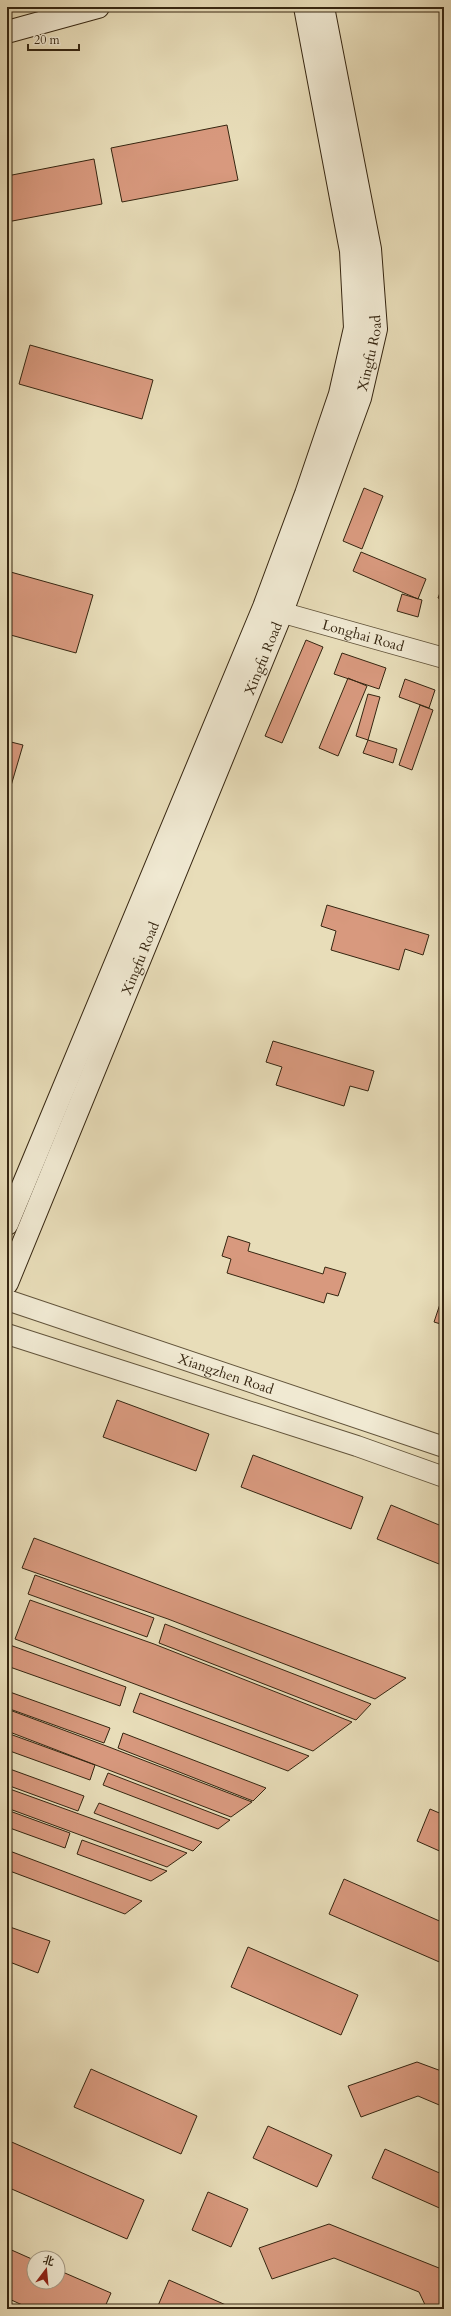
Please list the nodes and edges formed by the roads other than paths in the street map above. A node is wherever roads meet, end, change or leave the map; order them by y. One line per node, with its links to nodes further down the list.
1 (98, 7): 4 (main road)
2 (305, 7): 5 (main road, Xingfu Road)
3 (323, 7): 5 (main road, Xingfu Road)
4 (7, 32)
5 (273, 610): 6 (street, Longhai Road); 7 (main road, Xingfu Road); 8 (main road, Xingfu Road)
6 (444, 658)
7 (7, 1224)
8 (7, 1283)
9 (7, 1300): 11 (street, Xiangzhen Road)
10 (7, 1334): 12 (street, Xiangzhen Road)
11 (444, 1447)
12 (444, 1477)

